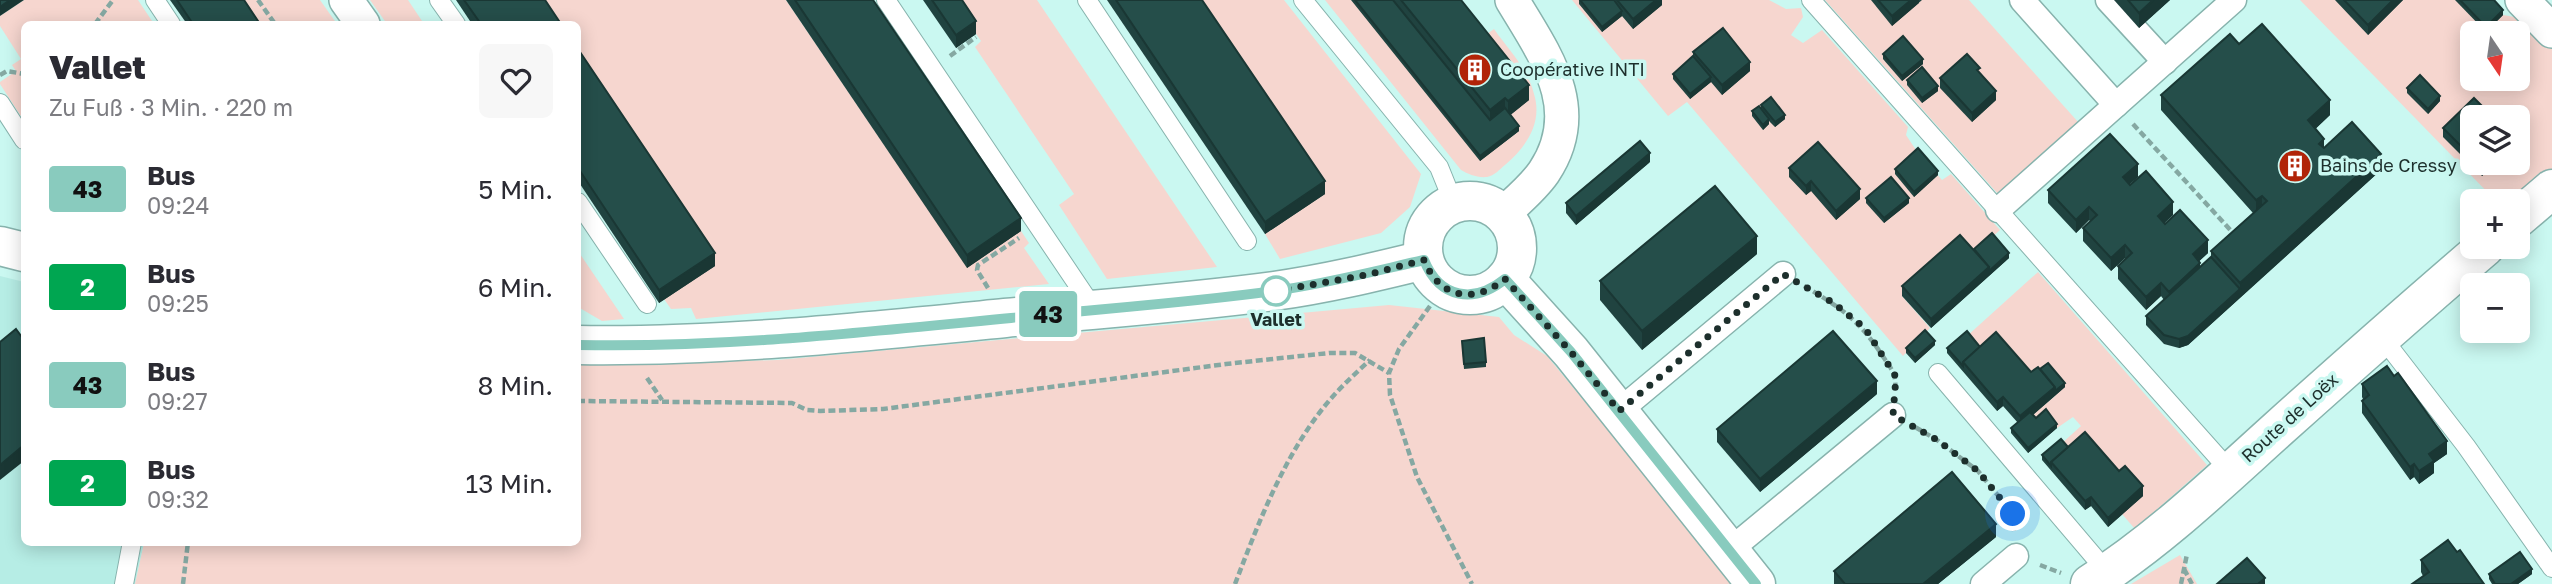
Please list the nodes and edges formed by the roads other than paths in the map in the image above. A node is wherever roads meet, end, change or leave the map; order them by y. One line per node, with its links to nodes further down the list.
1 (155, 0): 13 (lane)
2 (346, 0): 14 (street)
3 (439, 0): 15 (lane)
4 (886, 0): 35 (lane)
5 (1087, 0): 27 (lane)
6 (1303, 0): 22 (lane)
7 (1512, 0): 26 (street)
8 (1811, 0): 25 (lane)
9 (2022, 0): 19 (street)
10 (2109, 0): 17 (street)
11 (2234, 0): 17 (street)
12 (2522, 0): 16 (street)
13 (170, 21)
14 (361, 21)
15 (454, 21)
16 (2552, 31)
17 (2165, 62): 19 (street)
18 (0, 103): 20 (lane)
19 (2116, 105): 25 (street)
20 (21, 135)
21 (2552, 188): 24 (street)
22 (1454, 204): 26 (street); 31 (street)
23 (581, 206): 34 (lane)
24 (2530, 207)
25 (1998, 210): 41 (lane)
26 (1503, 215): 33 (street)
27 (1247, 240)
28 (0, 246): 29 (street)
29 (21, 251)
30 (2471, 259): 36 (street, Route de Loëx)
31 (1424, 260): 33 (street); 35 (street)
32 (1783, 274): 39 (street)
33 (1505, 279): 39 (street)
34 (647, 304)
35 (1094, 309): 37 (street)
36 (2381, 336): 41 (street, Route de Loëx); 45 (lane)
37 (581, 345)
38 (1938, 373): 46 (lane)
39 (1619, 411): 43 (street)
40 (1893, 415): 43 (street)
41 (2231, 472): 46 (street, Route de Loëx)
42 (131, 546): 47 (lane)
43 (1730, 550): 48 (street)
44 (2016, 556): 49 (street)
45 (2552, 568)
46 (2089, 579)
47 (124, 584)
48 (1756, 584)
49 (1983, 584)

